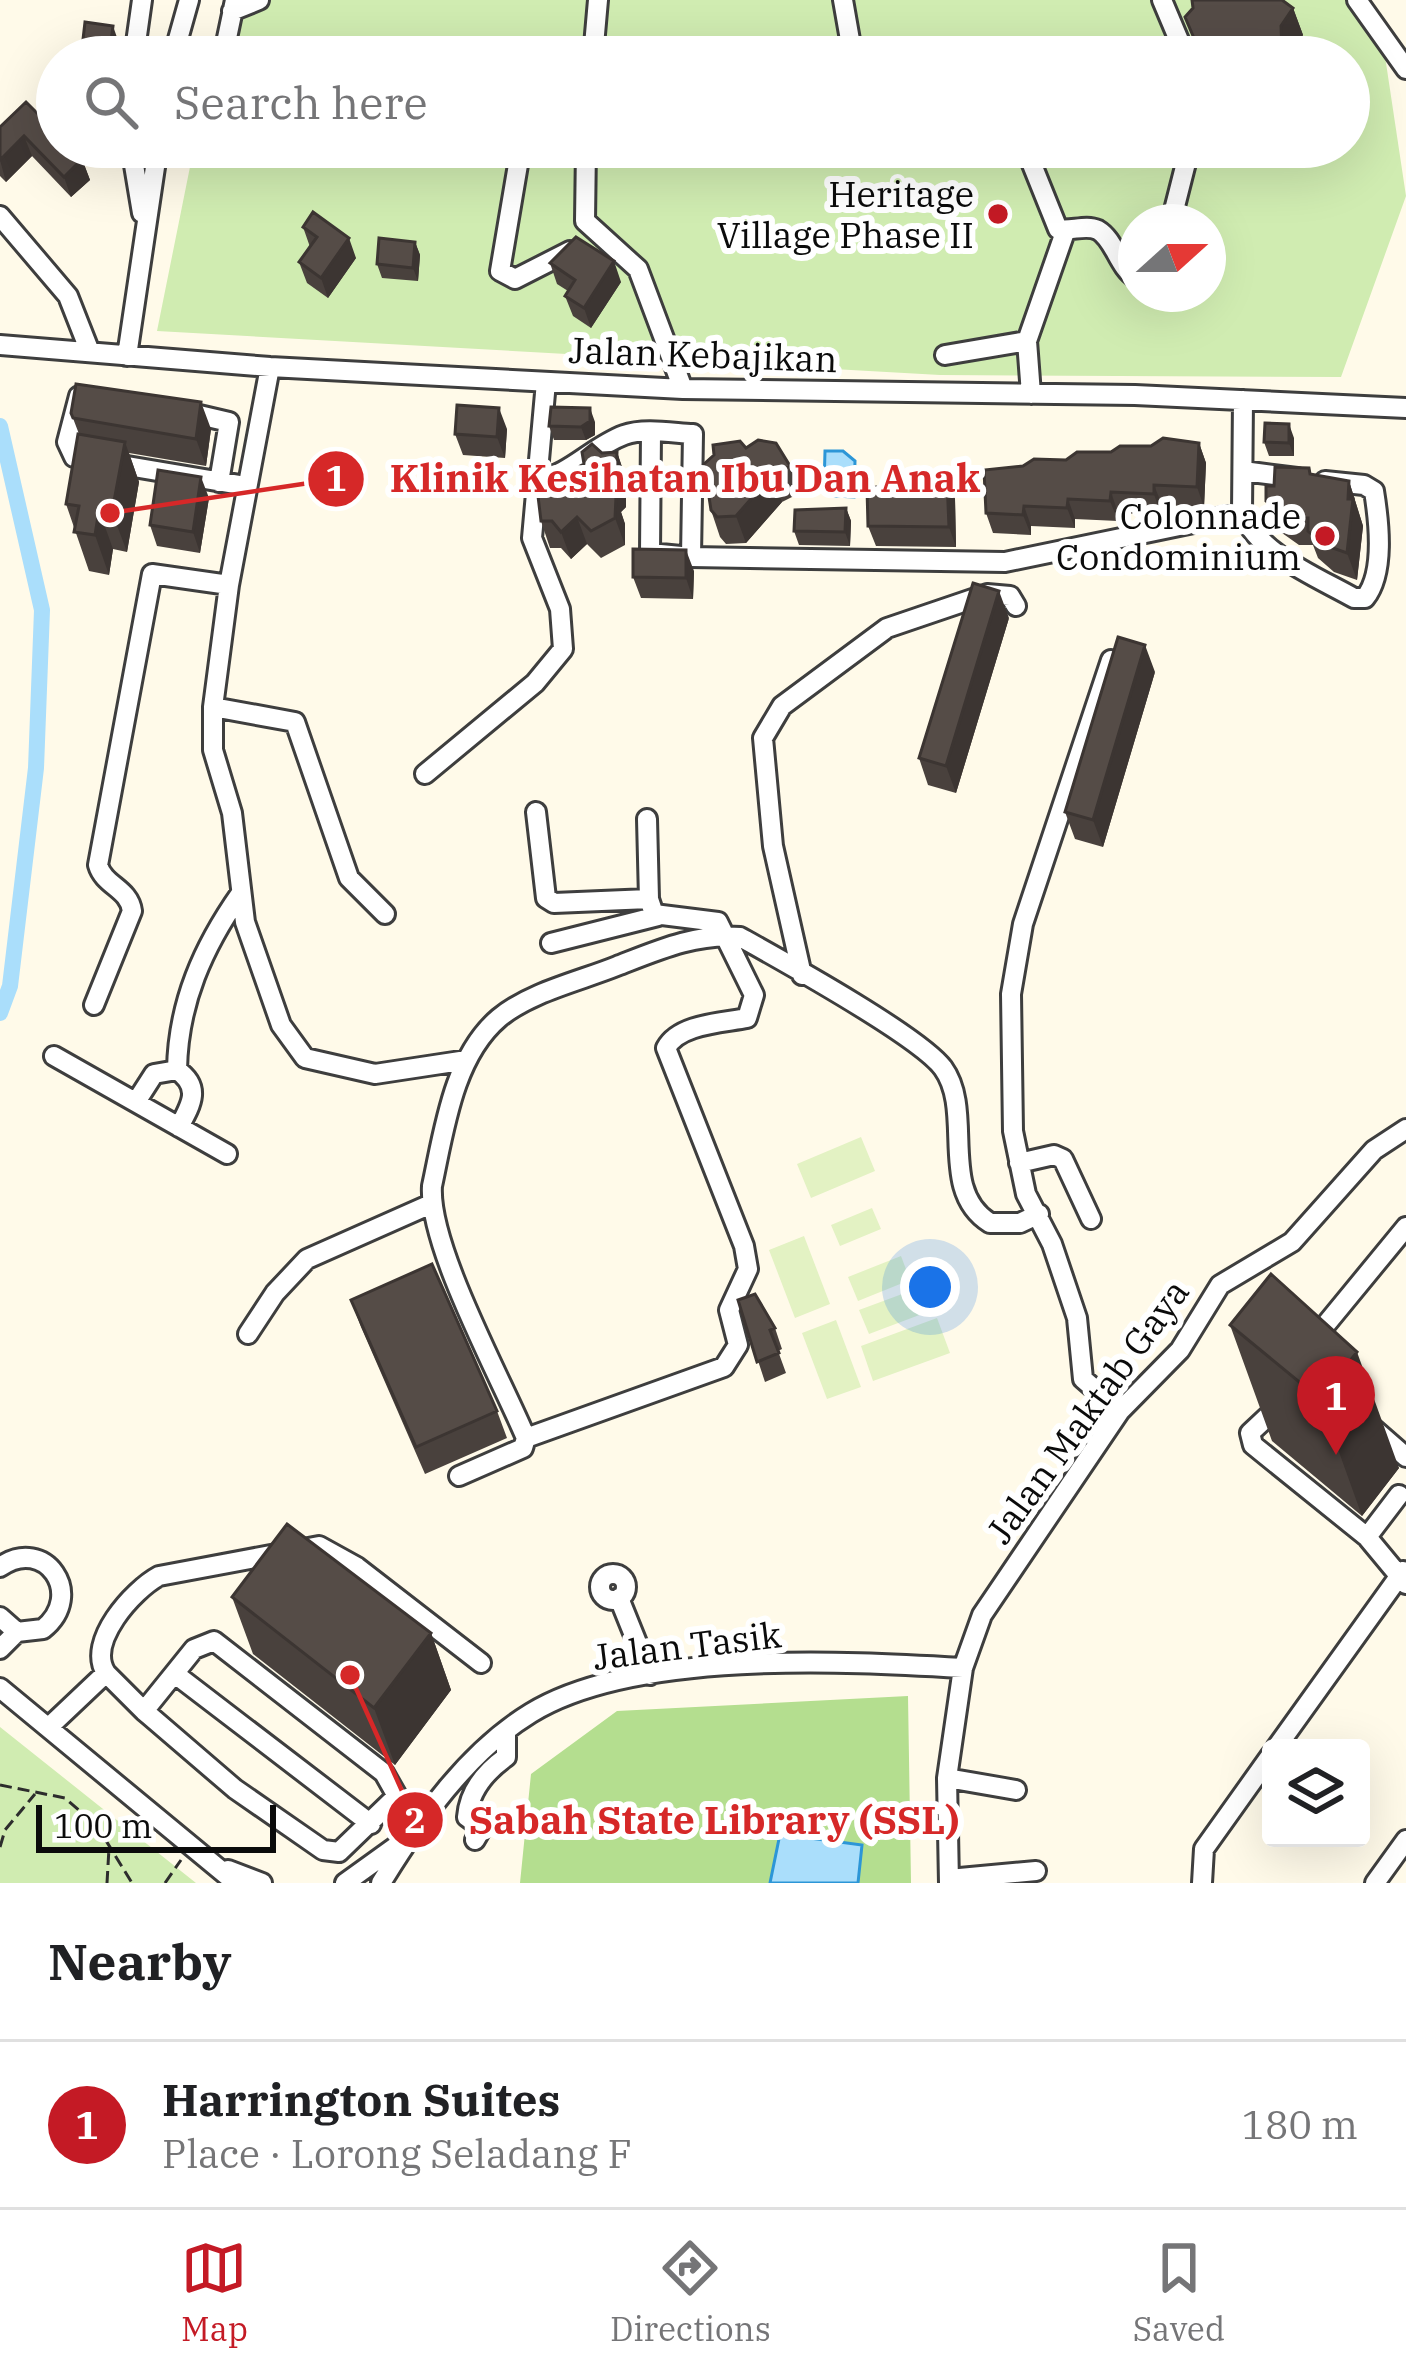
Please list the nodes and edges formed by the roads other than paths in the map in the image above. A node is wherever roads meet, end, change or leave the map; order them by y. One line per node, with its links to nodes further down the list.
1 (142, 0): 9 (street)
2 (189, 0): 10 (street)
3 (259, 0): 8 (street)
4 (598, 0): 12 (street)
5 (843, 0): 13 (street)
6 (1162, 0): 14 (street)
7 (1357, 0): 15 (street)
8 (234, 6): 11 (street)
9 (137, 36)
10 (179, 36)
11 (228, 36)
12 (594, 36)
13 (849, 36)
14 (1177, 36)
15 (1383, 43): 16 (street); 17 (street)
16 (1406, 43)
17 (1406, 69)
18 (135, 168): 26 (street)
19 (155, 168): 26 (street)
20 (518, 168): 28 (street)
21 (585, 168): 28 (street)
22 (1032, 168): 27 (street)
23 (1185, 168): 24 (street)
24 (1176, 204)
25 (0, 216): 32 (street)
26 (145, 228): 34 (street)
27 (1065, 232): 29 (street); 30 (street)
28 (593, 233): 37 (street)
29 (1118, 262)
30 (1027, 341): 33 (street); 38 (street)
31 (0, 345): 32 (street, Jalan Kebajikan)
32 (90, 352): 34 (street, Jalan Kebajikan)
33 (945, 355)
34 (127, 356): 35 (street, Jalan Kebajikan)
35 (270, 368): 36 (street, Jalan Kebajikan); 47 (street)
36 (546, 382): 37 (street, Jalan Kebajikan); 45 (street)
37 (683, 389): 38 (street, Jalan Kebajikan)
38 (1030, 394): 40 (street, Jalan Kebajikan)
39 (108, 398): 46 (street)
40 (1243, 400): 42 (street, Jalan Kebajikan); 44 (street)
41 (154, 406): 46 (street)
42 (1406, 408)
43 (651, 432): 45 (street); 49 (street); 49 (street)
44 (1243, 471): 48 (street); 48 (street)
45 (537, 481): 54 (street)
46 (220, 482): 47 (street)
47 (246, 486): 50 (street)
48 (1242, 512): 49 (street)
49 (691, 557)
50 (229, 585): 53 (street); 63 (street)
51 (1016, 606): 62 (street)
52 (1111, 660): 71 (street)
53 (213, 707): 57 (street); 59 (street)
54 (425, 773)
55 (536, 812): 58 (street)
56 (647, 819): 58 (street)
57 (242, 893): 65 (street); 66 (street)
58 (653, 908): 60 (street); 61 (street)
59 (385, 914)
60 (728, 936): 62 (street); 65 (street); 83 (street)
61 (551, 943)
62 (802, 975): 73 (street)
63 (94, 1006)
64 (54, 1056): 67 (street)
65 (467, 1060): 72 (street)
66 (177, 1070): 67 (street); 68 (street)
67 (136, 1102): 68 (street)
68 (179, 1127): 70 (street)
69 (1406, 1129): 81 (street, Jalan Maktab Gaya)
70 (227, 1154)
71 (1019, 1162): 73 (street); 74 (street)
72 (431, 1204): 76 (street); 78 (street)
73 (1039, 1214): 81 (street)
74 (1091, 1219)
75 (1406, 1227): 79 (street)
76 (452, 1265): 77 (street); 83 (street)
77 (433, 1274)
78 (248, 1334)
79 (1298, 1358)
80 (1297, 1389): 87 (street)
81 (1120, 1412): 95 (street, Jalan Maktab Gaya)
82 (1359, 1415): 84 (street)
83 (526, 1438): 85 (street)
84 (1406, 1457)
85 (459, 1476)
86 (1400, 1495): 87 (street)
87 (1366, 1537): 89 (street)
88 (0, 1567): 92 (street)
89 (1403, 1576): 103 (street)
90 (619, 1598): 98 (street)
91 (0, 1617): 92 (street)
92 (17, 1632): 93 (street)
93 (0, 1649)
94 (481, 1663): 96 (street)
95 (963, 1668): 98 (street, Jalan Tasik); 105 (street, Jalan Maktab Gaya)
96 (106, 1673): 100 (street); 101 (street)
97 (175, 1674): 100 (street); 107 (street); 107 (street)
98 (650, 1675): 102 (street, Jalan Tasik)
99 (0, 1688): 101 (street)
100 (144, 1711): 107 (street)
101 (50, 1726): 112 (street)
102 (506, 1732): 108 (street, Jalan Tasik); 109 (street)
103 (1283, 1739)
104 (1262, 1768): 117 (street)
105 (947, 1778): 106 (street); 113 (street, Jalan Maktab Gaya)
106 (1016, 1790)
107 (371, 1824)
108 (406, 1840): 115 (street, Jalan Tasik); 116 (street, Jalan Tasik)
109 (475, 1840)
110 (1406, 1840): 118 (street)
111 (1036, 1871): 113 (street)
112 (230, 1876): 114 (street)
113 (949, 1881)
114 (262, 1883)
115 (346, 1883)
116 (380, 1883)
117 (1202, 1883)
118 (1375, 1883)

